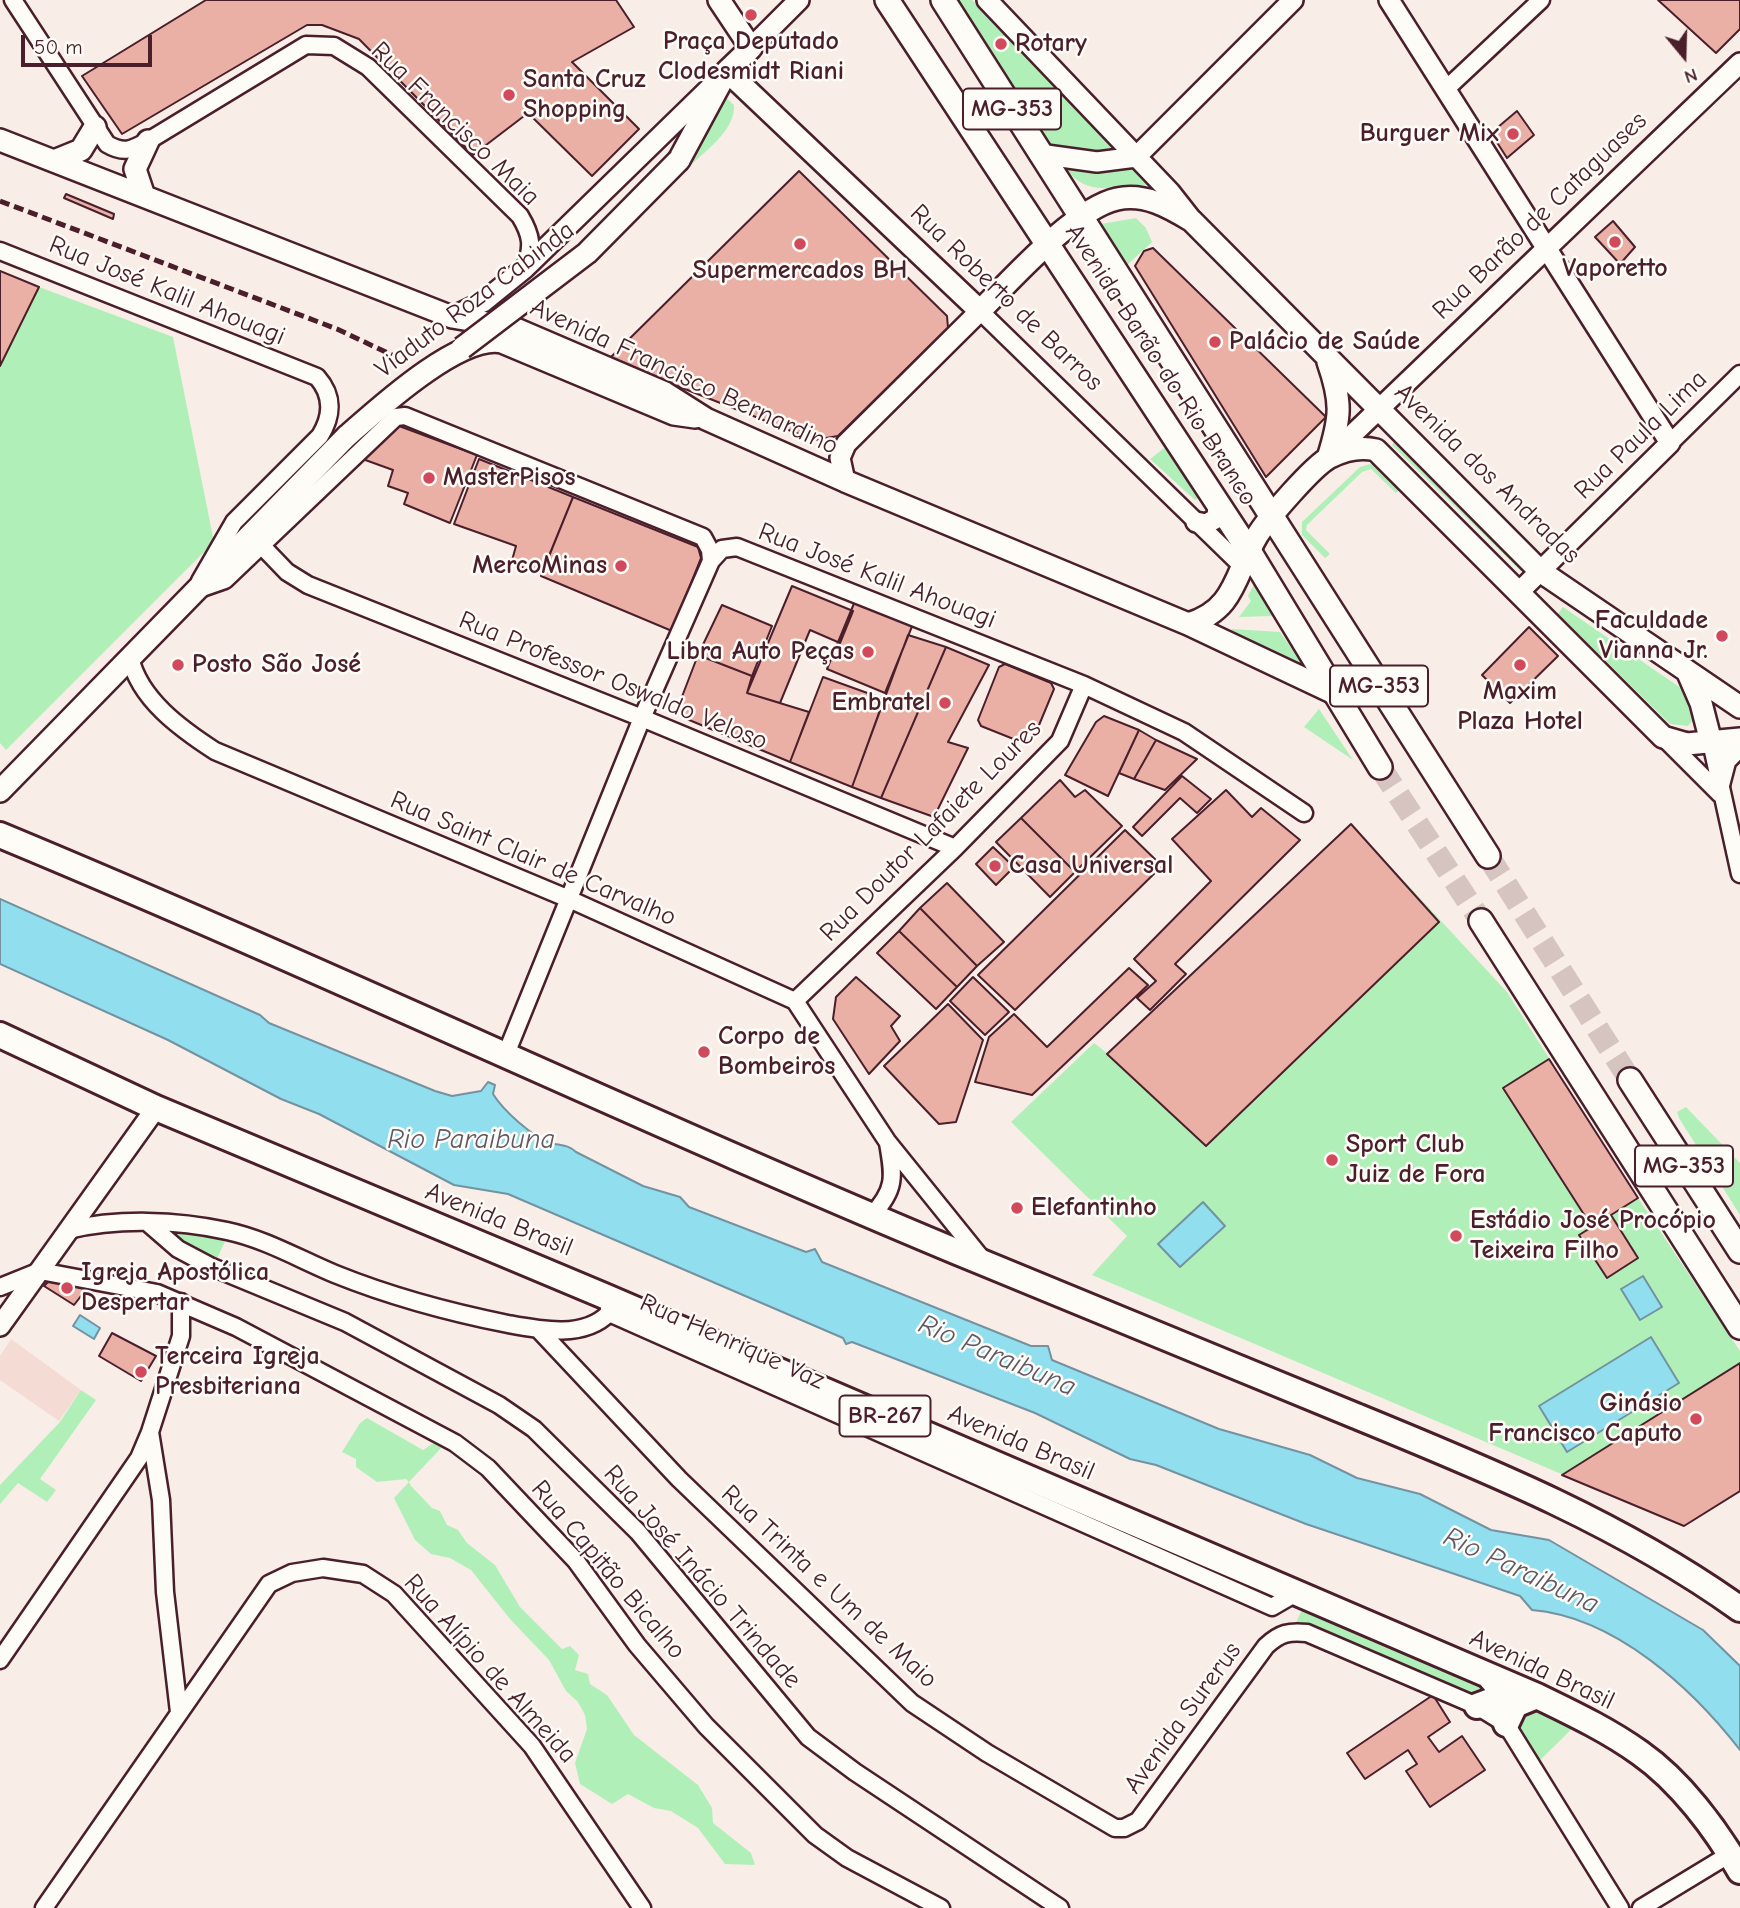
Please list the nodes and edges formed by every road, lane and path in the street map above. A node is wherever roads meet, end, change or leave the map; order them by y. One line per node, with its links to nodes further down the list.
1 (13, 0): 14 (street)
2 (719, 0): 10 (main road)
3 (799, 0): 10 (street)
4 (887, 0): 23 (main road, Avenida Barão do Rio Branco)
5 (943, 0): 17 (main road, Avenida Barão do Rio Branco / MG-353)
6 (987, 0): 18 (street, Avenida dos Andradas)
7 (1293, 0): 18 (street)
8 (1389, 0): 13 (street)
9 (1541, 0): 13 (street)
10 (751, 48): 12 (main road, Viaduto Roza Cabinda)
11 (1740, 63): 24 (street, Rua Barão de Cataguases)
12 (727, 71): 26 (street); 27 (main road, Rua Roberto de Barros); 29 (main road, Viaduto Roza Cabinda, bridge)
13 (1445, 90): 24 (street)
14 (95, 127): 16 (street, Rua Francisco Maia); 19 (main road)
15 (0, 140): 19 (main road, Avenida Francisco Bernardino)
16 (148, 141): 20 (main road); 26 (street, Rua Francisco Maia)
17 (1039, 154): 18 (street); 21 (main road, Avenida Barão do Rio Branco / MG-353)
18 (1136, 157): 22 (street, Avenida dos Andradas)
19 (54, 161): 20 (main road, Avenida Francisco Bernardino)
20 (144, 196): 28 (main road, Avenida Francisco Bernardino)
21 (1082, 218): 22 (main road, Avenida dos Andradas); 23 (main road, Avenida dos Andradas); 38 (main road, Avenida Barão do Rio Branco / MG-353)
22 (1192, 221): 30 (main road, Avenida dos Andradas)
23 (1048, 245): 27 (main road, Avenida dos Andradas); 37 (main road, Avenida Barão do Rio Branco)
24 (1546, 249): 32 (street, Rua Barão de Cataguases); 34 (street)
25 (0, 251): 44 (street, Rua José Kalil Ahouagi)
26 (525, 268): 28 (street)
27 (980, 311): 36 (street); 39 (street, Rua Roberto de Barros)
28 (452, 317): 33 (main road, Avenida Francisco Bernardino)
29 (462, 348): 33 (main road); 44 (main road, Viaduto Roza Cabinda)
30 (1326, 355): 32 (main road, Avenida dos Andradas); 35 (main road)
31 (1740, 374): 34 (street, Rua Paula Lima)
32 (1379, 409): 35 (street, Rua Barão de Cataguases); 43 (main road, Avenida dos Andradas)
33 (706, 419): 36 (main road, Avenida Francisco Bernardino)
34 (1670, 443): 43 (street, Rua Paula Lima)
35 (1328, 458): 38 (main road, Rua Barão de Cataguases); 45 (main road)
36 (845, 481): 46 (main road, Avenida Francisco Bernardino)
37 (1219, 503): 39 (street); 41 (main road, Avenida Barão do Rio Branco)
38 (1270, 516): 41 (main road, Rua Barão de Cataguases); 63 (main road, Avenida Barão do Rio Branco / MG-353)
39 (1196, 522): 41 (street, Rua Roberto de Barros)
40 (262, 546): 42 (street); 44 (street); 52 (street, Rua Professor Oswaldo Veloso)
41 (1247, 559): 46 (main road, Rua Barão de Cataguases); 50 (main road, Avenida Barão do Rio Branco)
42 (711, 561): 49 (street, Rua José Kalil Ahouagi); 52 (street)
43 (1540, 570): 45 (street, Rua Paula Lima); 48 (main road, Avenida dos Andradas)
44 (196, 592): 47 (main road, Viaduto Roza Cabinda)
45 (1519, 592): 53 (main road)
46 (1188, 624): 50 (main road, Avenida Francisco Bernardino)
47 (130, 657): 59 (main road, Viaduto Roza Cabinda); 65 (street, Rua Saint Clair de Carvalho)
48 (1688, 673): 51 (main road, Avenida dos Andradas); 55 (main road)
49 (1084, 684): 60 (street, Rua José Kalil Ahouagi); 62 (street, Rua Doutor Lafaiete Loures)
50 (1334, 693): 57 (main road, Avenida Barão do Rio Branco)
51 (1740, 707)
52 (642, 718): 62 (street, Rua Professor Oswaldo Veloso); 65 (street)
53 (1663, 737): 55 (main road); 58 (street)
54 (1740, 739): 55 (main road)
55 (1711, 742): 58 (street)
56 (1740, 745): 58 (main road)
57 (1380, 767)
58 (1719, 789): 64 (street)
59 (0, 791)
60 (1304, 813)
61 (0, 835): 69 (highway)
62 (954, 848): 67 (street, Rua Doutor Lafaiete Loures)
63 (1488, 856)
64 (1740, 874)
65 (569, 899): 67 (street, Rua Saint Clair de Carvalho); 69 (street)
66 (1481, 921): 83 (main road)
67 (795, 1001): 72 (street)
68 (0, 1035): 71 (highway, Avenida Brasil / BR-267)
69 (506, 1054): 73 (highway)
70 (1630, 1080): 76 (main road, MG-353)
71 (156, 1108): 75 (street); 81 (highway, Avenida Brasil / BR-267)
72 (887, 1141): 73 (street); 77 (street)
73 (871, 1216): 77 (highway)
74 (148, 1223): 75 (street, Rua Henrique Vaz); 84 (street, Rua Henrique Vaz); 98 (street, Rua José Inácio Trindade)
75 (68, 1230): 78 (street)
76 (1740, 1251)
77 (987, 1265): 86 (highway)
78 (40, 1271): 79 (street); 80 (street, Rua Capitão Bicalho); 82 (street)
79 (0, 1287)
80 (181, 1301): 85 (street); 97 (street, Rua Capitão Bicalho)
81 (605, 1304): 84 (street, Rua Henrique Vaz); 88 (highway, Avenida Brasil / BR-267)
82 (0, 1325)
83 (1740, 1327)
84 (538, 1330): 93 (street, Rua Trinta e Um de Maio)
85 (150, 1432): 87 (street); 91 (street)
86 (1740, 1609)
87 (0, 1660)
88 (1489, 1676): 89 (highway, Avenida Brasil / BR-267); 90 (highway)
89 (1536, 1696): 92 (highway); 94 (highway, Avenida Brasil / BR-267)
90 (1485, 1703): 92 (highway); 93 (street, Avenida Surerus)
91 (179, 1712): 95 (street); 96 (street, Rua Alípio de Almeida)
92 (1507, 1724): 99 (street)
93 (1124, 1828)
94 (1737, 1858): 100 (street)
95 (44, 1908)
96 (642, 1908)
97 (941, 1908)
98 (1060, 1908)
99 (1620, 1908)
100 (1641, 1908)

